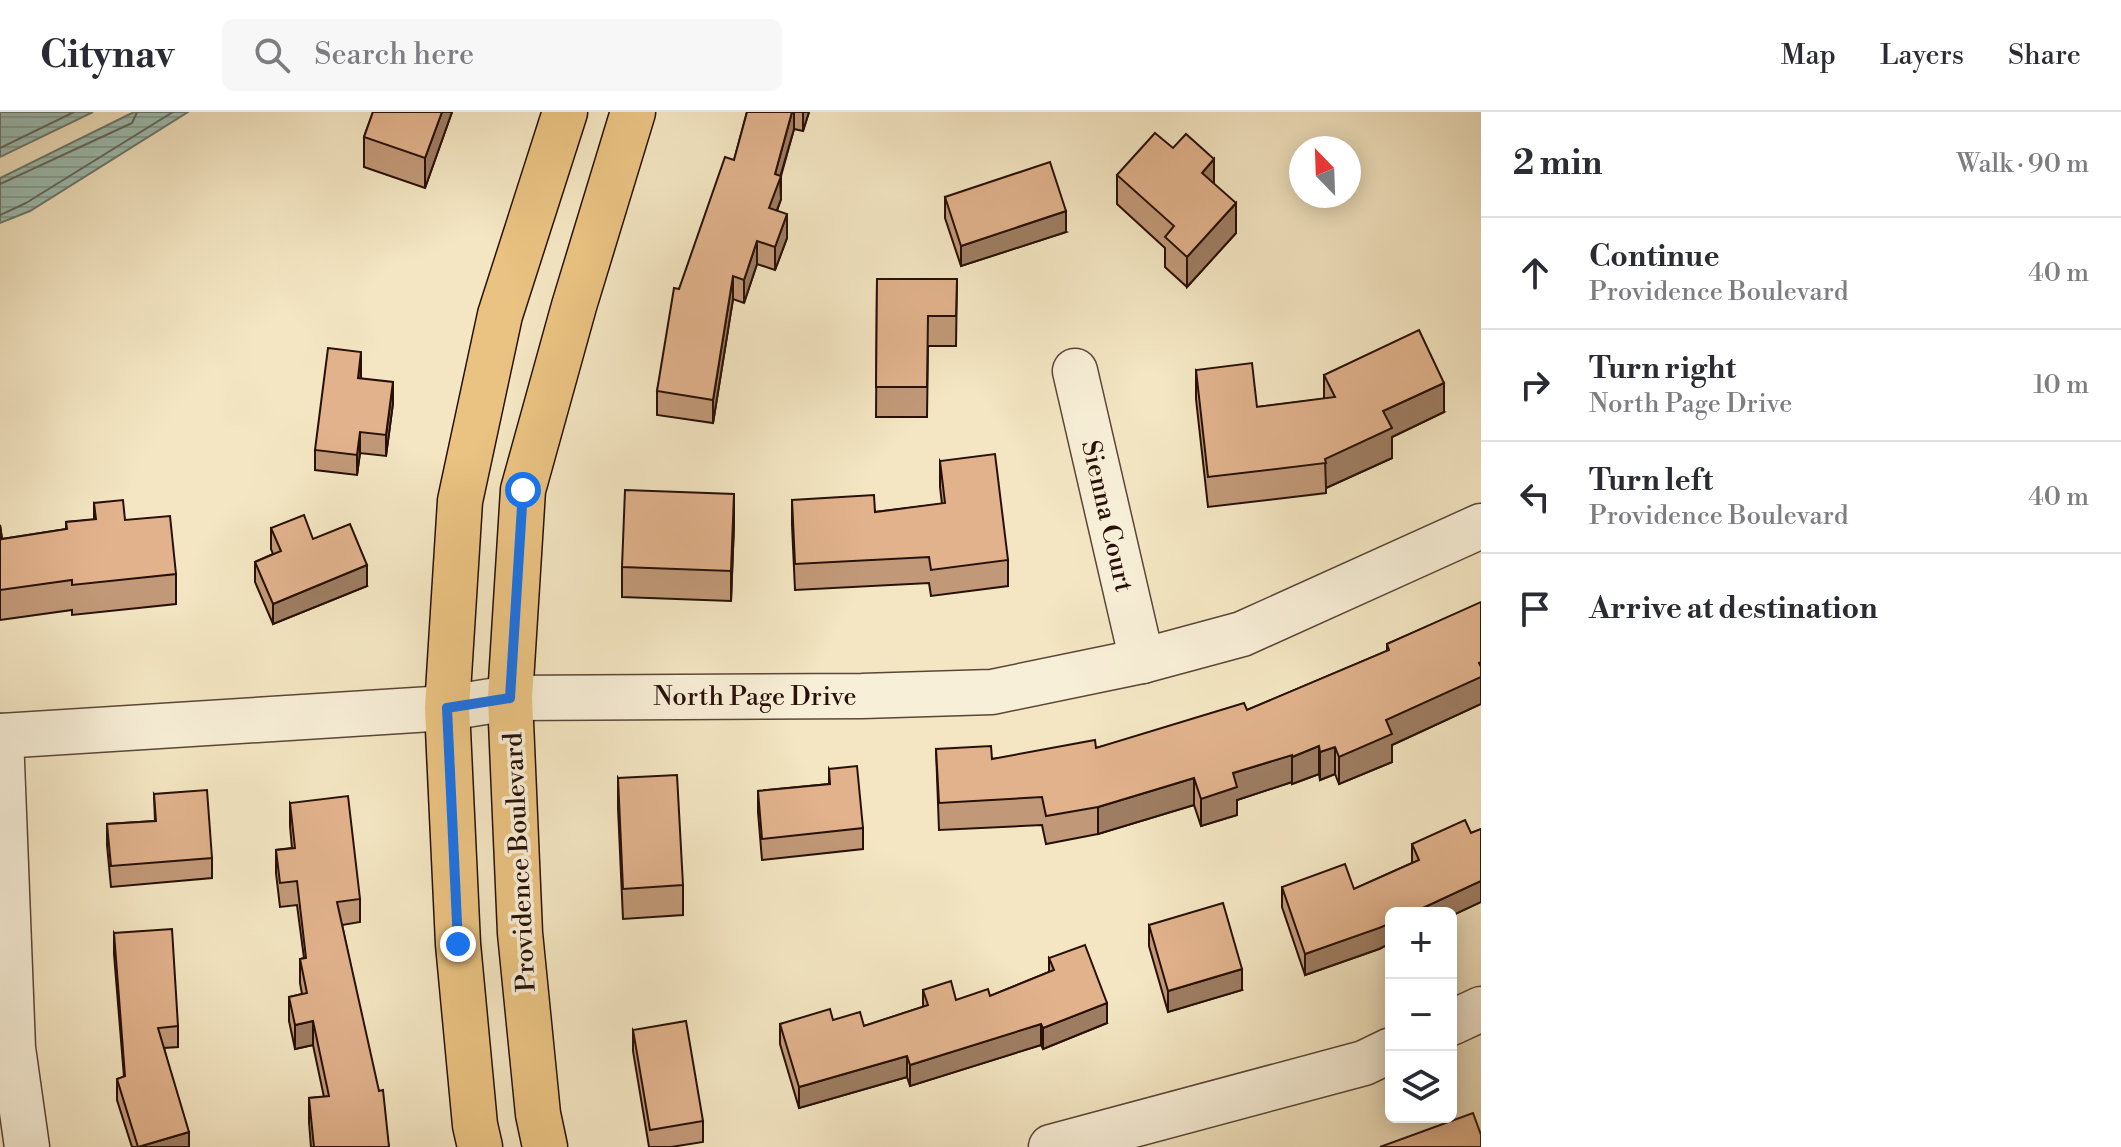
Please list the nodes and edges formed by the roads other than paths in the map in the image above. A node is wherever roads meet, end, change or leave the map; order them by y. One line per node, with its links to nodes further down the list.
1 (565, 112): 7 (main road)
2 (633, 112): 6 (main road, Providence Boulevard)
3 (1075, 371): 5 (street, Sienna Court)
4 (1481, 526): 5 (street, North Page Drive)
5 (1142, 661): 6 (street, North Page Drive)
6 (510, 698): 7 (street, North Page Drive); 14 (main road, Providence Boulevard)
7 (447, 708): 8 (street, North Page Drive); 13 (main road)
8 (1, 736): 12 (street)
9 (1481, 1009): 10 (street)
10 (1457, 1020)
11 (1389, 1051): 15 (street)
12 (27, 1147)
13 (480, 1147)
14 (545, 1147)
15 (1051, 1147)

